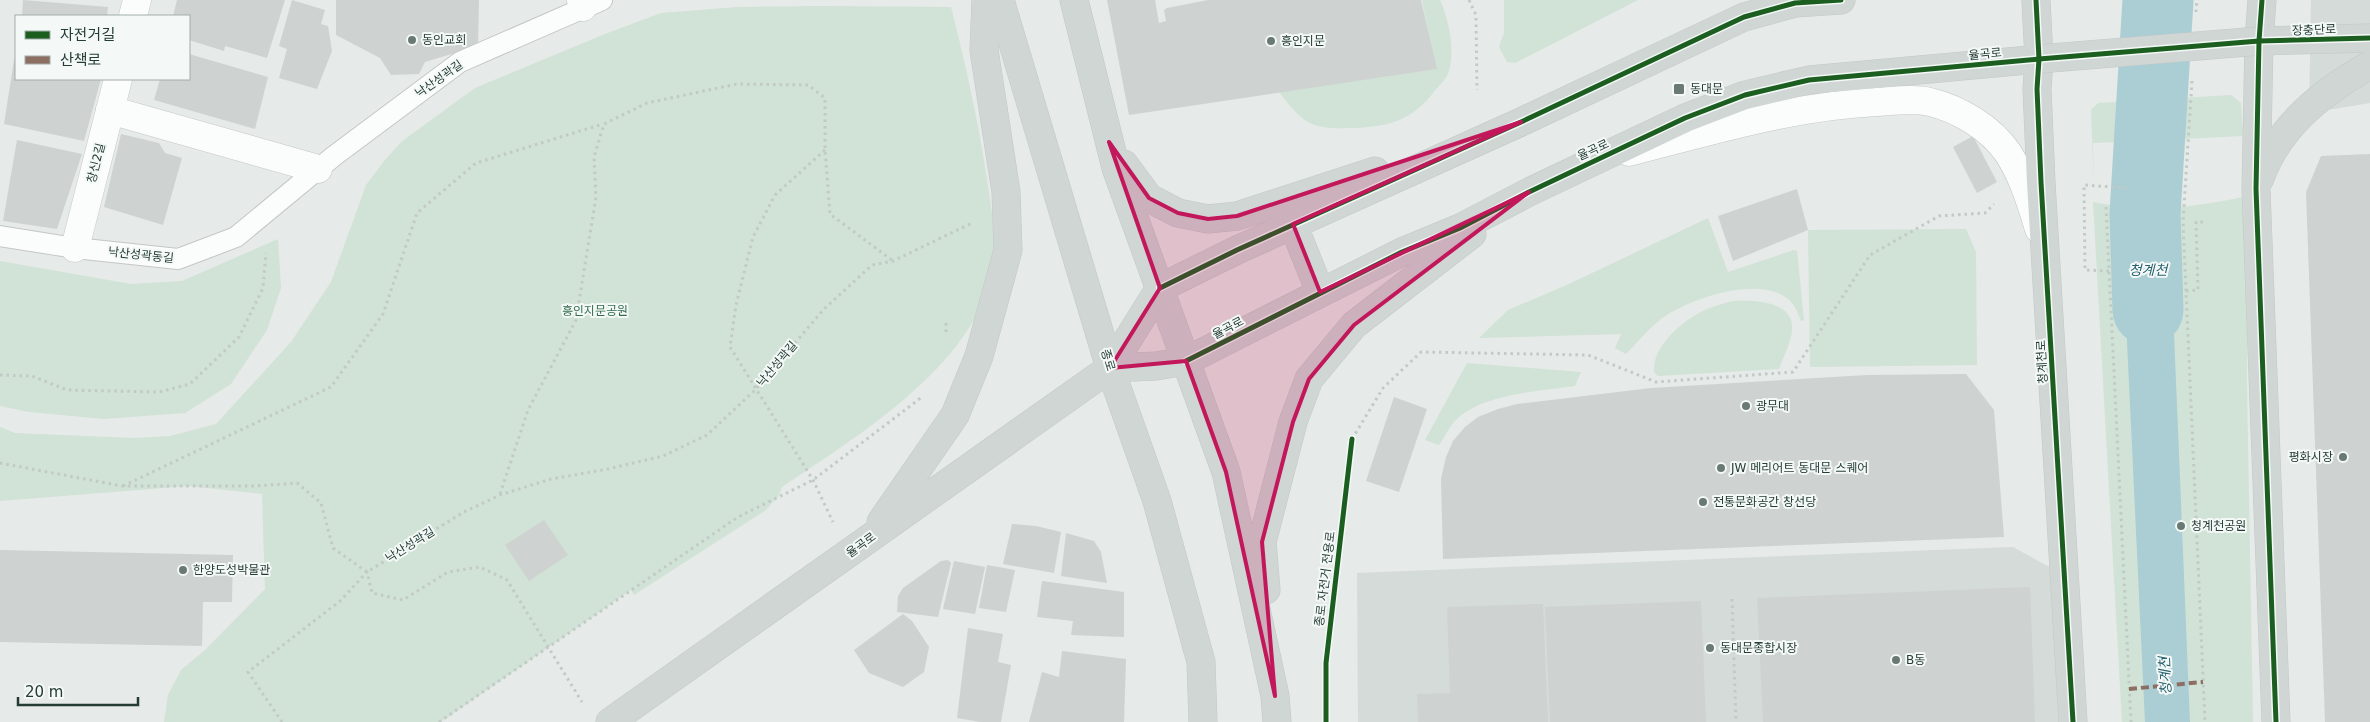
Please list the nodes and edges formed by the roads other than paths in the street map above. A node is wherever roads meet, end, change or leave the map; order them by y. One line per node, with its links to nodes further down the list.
1 (137, 0): 10 (street)
2 (986, 0): 32 (main road)
3 (1000, 0): 31 (main road, 종로)
4 (1074, 0): 18 (main road)
5 (1841, 0): 9 (main road)
6 (2036, 0): 13 (main road, 청계천로)
7 (2262, 0): 12 (main road)
8 (588, 2): 20 (lane, 낙산성곽길)
9 (1801, 2): 17 (main road)
10 (133, 15)
11 (2370, 38): 12 (main road, 장충단로)
12 (2259, 41): 13 (main road, 장충단로, bridge); 21 (main road)
13 (2039, 59): 19 (main road, 율곡로); 26 (main road, 청계천로)
14 (2370, 65): 21 (main road)
15 (118, 80): 16 (street, 창신2길)
16 (110, 110): 20 (street); 27 (street, 창신2길)
17 (1521, 122): 18 (main road); 24 (main road)
18 (1109, 142): 28 (main road)
19 (1594, 161): 22 (main road, 율곡로); 26 (street)
20 (318, 169): 23 (lane, 낙산성곽길)
21 (2256, 189): 37 (main road)
22 (1529, 192): 29 (main road, 율곡로); 33 (main road)
23 (269, 210): 27 (lane, 낙산성곽동길)
24 (1293, 224): 28 (main road); 29 (main road)
25 (0, 236): 27 (lane, 낙산성곽동길)
26 (2045, 246): 36 (main road, 청계천로)
27 (75, 248)
28 (1160, 288): 30 (main road); 31 (main road, 율곡로)
29 (1320, 292): 30 (main road, 율곡로)
30 (1186, 361): 31 (main road, 율곡로); 33 (main road)
31 (1110, 368): 32 (main road, 율곡로); 35 (main road, 종로)
32 (870, 538): 34 (main road, 율곡로)
33 (1276, 709)
34 (610, 722)
35 (1203, 722)
36 (2073, 722)
37 (2276, 722)

